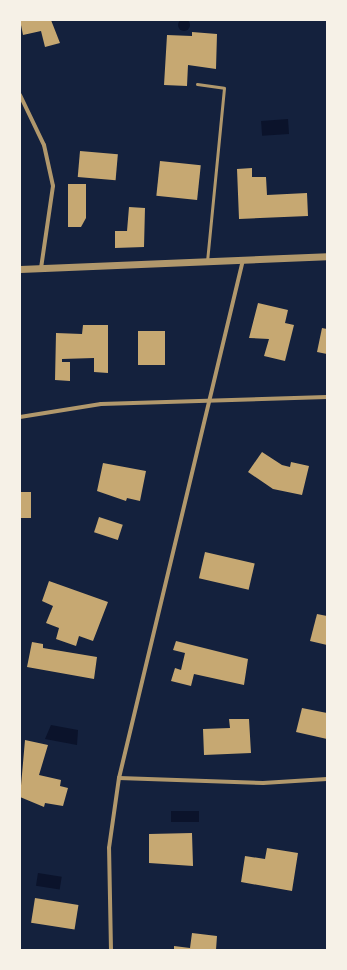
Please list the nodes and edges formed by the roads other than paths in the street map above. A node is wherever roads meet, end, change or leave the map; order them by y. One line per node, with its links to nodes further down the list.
1 (197, 84): 5 (lane)
2 (20, 95): 6 (street)
3 (327, 256): 4 (street)
4 (243, 260): 5 (street); 9 (street)
5 (207, 262): 6 (street)
6 (41, 268): 7 (street)
7 (20, 269)
8 (327, 397): 9 (street)
9 (211, 399): 10 (street); 11 (street)
10 (20, 417)
11 (119, 778): 12 (street); 13 (street)
12 (327, 780)
13 (111, 950)

